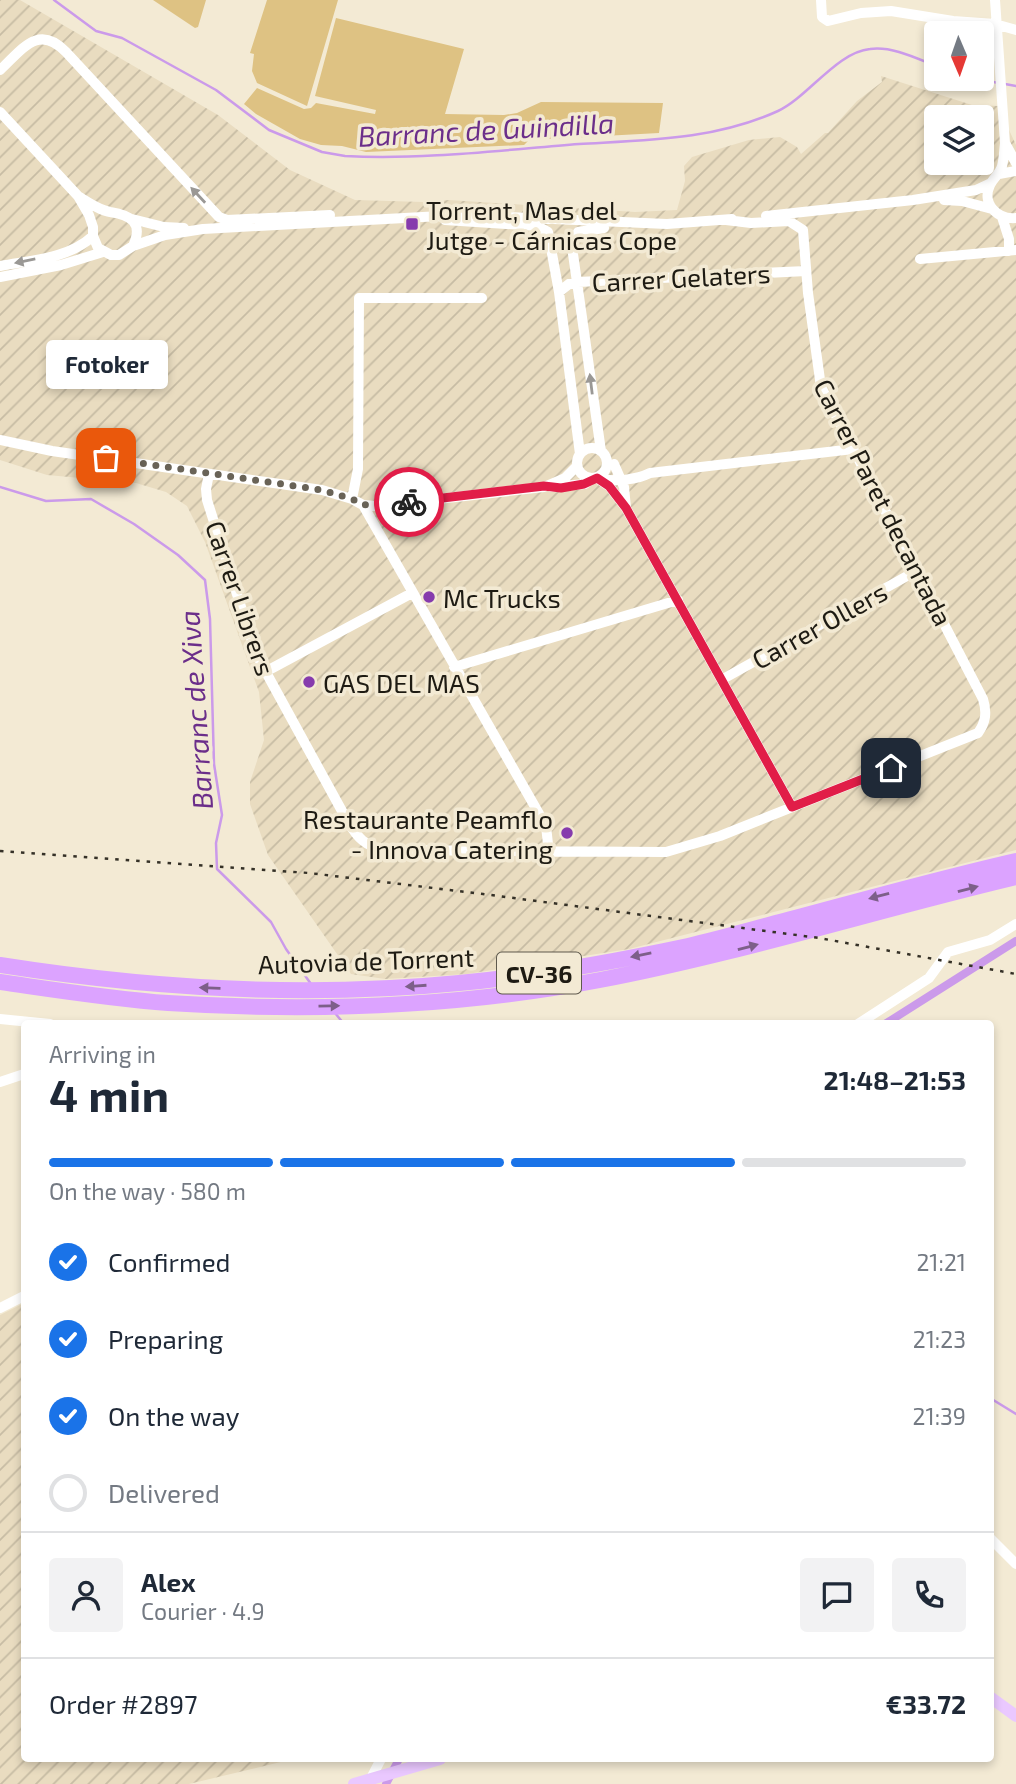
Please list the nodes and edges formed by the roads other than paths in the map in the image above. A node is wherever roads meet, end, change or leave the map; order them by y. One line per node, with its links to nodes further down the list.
1 (821, 0): 3 (street)
2 (995, 0): 3 (street)
3 (995, 24): 4 (street); 7 (street)
4 (1016, 30)
5 (0, 70): 19 (street, one-way to 5)
6 (0, 112): 11 (street)
7 (1005, 143): 8 (street); 10 (street)
8 (1016, 163)
9 (1016, 172): 10 (street)
10 (995, 179): 12 (street); 13 (street)
11 (78, 196): 14 (street); 23 (street)
12 (913, 200): 13 (street); 20 (street)
13 (992, 209): 16 (street)
14 (109, 212): 18 (street); 23 (street)
15 (433, 216): 19 (street); 21 (street); 32 (street)
16 (1002, 217): 17 (street); 25 (street)
17 (1016, 218)
18 (132, 219): 22 (street); 24 (street)
19 (378, 219): 22 (street)
20 (726, 220): 21 (street); 29 (street, Carrer Paret decantada)
21 (642, 224): 31 (street)
22 (203, 229): 24 (street)
23 (93, 232): 26 (street); 28 (street, one-way to 28)
24 (133, 246): 26 (street)
25 (1012, 251): 27 (street)
26 (103, 252): 30 (street)
27 (920, 259)
28 (0, 266)
29 (806, 271): 31 (street, Carrer Gelaters); 35 (street, Carrer Paret decantada)
30 (0, 277)
31 (578, 282): 32 (street, Carrer Gelaters); 37 (street, one-way to 31)
32 (559, 292): 36 (street)
33 (482, 298): 46 (street)
34 (0, 440): 40 (street)
35 (853, 449): 39 (street); 49 (street, Carrer Paret decantada)
36 (580, 454): 37 (street); 38 (street)
37 (607, 459): 39 (street); 41 (street); 43 (street)
38 (577, 466): 41 (street); 44 (street)
39 (650, 473): 42 (street)
40 (209, 474): 46 (street); 53 (street, Carrer Librers)
41 (596, 477): 43 (street); 44 (street); 48 (street)
42 (637, 477): 43 (street); 45 (street)
43 (621, 479): 45 (street)
44 (544, 486): 47 (street)
45 (625, 494): 48 (street)
46 (352, 499): 47 (street)
47 (363, 505): 50 (street)
48 (626, 508): 51 (street)
49 (916, 571): 54 (street, Carrer Ollers); 55 (street, Carrer Paret decantada)
50 (412, 593): 52 (street); 53 (street)
51 (678, 600): 52 (street); 54 (street)
52 (454, 667): 57 (street)
53 (265, 672): 57 (street, Carrer Librers)
54 (723, 679): 56 (street)
55 (985, 720): 56 (street, Carrer Librers)
56 (792, 807): 57 (street, Carrer Librers)
57 (549, 853)
58 (1016, 861): 65 (highway, Autovia de Torrent / CV-36, one-way to 65)
59 (1016, 877): 65 (highway, Autovia de Torrent / CV-36, one-way to 59)
60 (1016, 924): 67 (street)
61 (0, 965): 65 (highway, Autovia de Torrent / CV-36, one-way to 61)
62 (0, 982): 64 (highway, Autovia de Torrent / CV-36)
63 (0, 988): 64 (highway)
64 (83, 994): 65 (highway, Autovia de Torrent / CV-36, one-way to 65)
65 (370, 997)
66 (0, 1019): 68 (street)
67 (865, 1020)
68 (21, 1021)
69 (21, 1075): 70 (street)
70 (0, 1082)
71 (21, 1298): 72 (street)
72 (0, 1308)
73 (994, 1542): 74 (street)
74 (1016, 1564)
75 (994, 1701): 76 (main road)
76 (1016, 1716)
77 (381, 1762): 79 (street)
78 (430, 1762): 79 (main road)
79 (372, 1780): 80 (main road)
80 (354, 1784)

